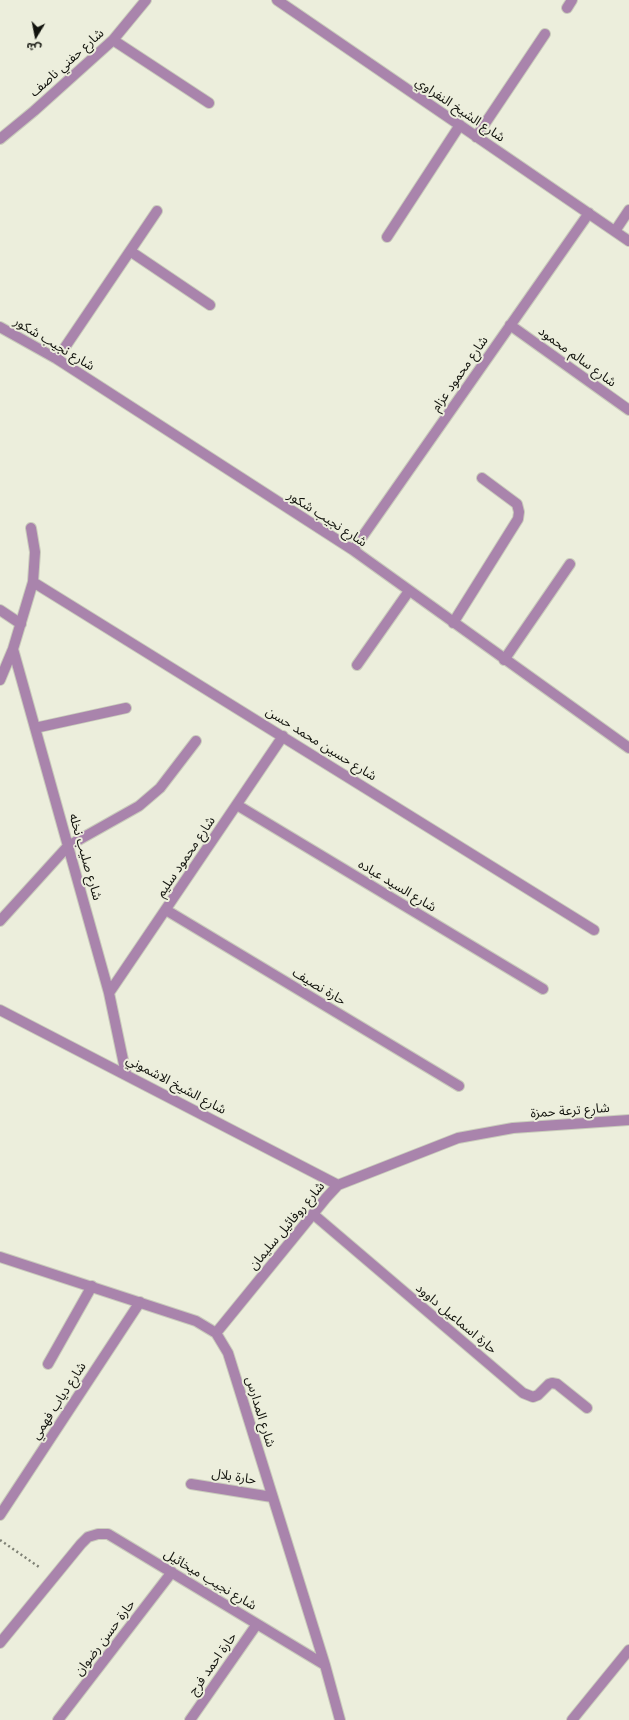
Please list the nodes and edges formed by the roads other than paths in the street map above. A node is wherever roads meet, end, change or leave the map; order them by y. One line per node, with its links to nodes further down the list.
1 (146, 0): 4 (street, شارع حفني ناصف)
2 (277, 0): 6 (street, شارع الشيخ النفراوي)
3 (545, 34): 7 (street)
4 (113, 40): 5 (street); 8 (street, شارع حفني ناصف)
5 (209, 103)
6 (460, 126): 7 (street, شارع الشيخ النفراوي); 13 (street)
7 (476, 137): 11 (street, شارع الشيخ النفراوي)
8 (0, 139)
9 (629, 210): 12 (street)
10 (157, 211): 15 (street)
11 (589, 213): 12 (street, شارع الشيخ النفراوي); 17 (street, شارع محمود عزام)
12 (615, 232): 14 (street, شارع الشيخ النفراوي)
13 (387, 237)
14 (629, 241)
15 (130, 251): 16 (street); 19 (street)
16 (210, 305)
17 (510, 325): 20 (street, شارع سالم محمود); 23 (street, شارع محمود عزام)
18 (0, 327): 19 (street, شارع نجيب شكور)
19 (57, 359): 23 (street, شارع نجيب شكور)
20 (629, 410)
21 (482, 478): 28 (street)
22 (31, 528): 25 (street)
23 (353, 550): 26 (street, شارع نجيب شكور)
24 (570, 564): 31 (street)
25 (33, 582): 29 (street); 36 (street, شارع حسين محمد حسن)
26 (409, 591): 28 (street, شارع نجيب شكور); 32 (street)
27 (0, 610): 29 (street)
28 (453, 623): 31 (street, شارع نجيب شكور)
29 (21, 624): 30 (street)
30 (13, 649): 33 (street); 35 (street, شارع صليب نخله)
31 (504, 660): 38 (street, شارع نجيب شكور)
32 (357, 665)
33 (0, 680)
34 (126, 708): 35 (street)
35 (35, 728): 40 (street, شارع صليب نخله)
36 (283, 736): 39 (street, شارع محمود سليم); 43 (street, شارع حسين محمد حسن)
37 (196, 741): 40 (street)
38 (629, 748)
39 (237, 805): 41 (street, شارع محمود سليم); 44 (street, شارع السيد عباده)
40 (68, 846): 42 (street); 45 (street, شارع صليب نخله)
41 (166, 910): 45 (street, شارع محمود سليم); 48 (street, حارة نصيف)
42 (0, 921)
43 (594, 930)
44 (543, 989)
45 (109, 993): 47 (street, شارع صليب نخله)
46 (0, 1010): 47 (street, شارع الشيخ الاشموني)
47 (126, 1074): 51 (street, شارع الشيخ الاشموني)
48 (459, 1086)
49 (629, 1120): 50 (street, شارع ترعة حمزة)
50 (514, 1128): 51 (street, شارع روفائيل سليمان)
51 (338, 1185): 52 (street, شارع روفائيل سليمان)
52 (313, 1214): 56 (street, شارع روفائيل سليمان); 58 (street, حارة اسماعيل داوود)
53 (0, 1257): 54 (street, شارع المدارس)
54 (92, 1286): 55 (street, شارع المدارس); 57 (street)
55 (140, 1302): 56 (street, شارع المدارس); 61 (street, شارع دياب فهمي)
56 (216, 1333): 60 (street, شارع المدارس)
57 (48, 1364)
58 (587, 1408)
59 (191, 1484): 60 (street, حارة بلال)
60 (272, 1497): 66 (street, شارع المدارس)
61 (0, 1515)
62 (172, 1572): 63 (street, شارع نجيب ميخائيل); 64 (street, شارع نجيب ميخائيل); 67 (street, حارة حسن رضوان)
63 (257, 1624): 66 (street, شارع نجيب ميخائيل); 68 (street, حارة احمد فرج)
64 (0, 1643)
65 (629, 1650): 70 (street)
66 (325, 1665): 69 (street, شارع المدارس)
67 (58, 1720)
68 (190, 1720)
69 (340, 1720)
70 (572, 1720)

